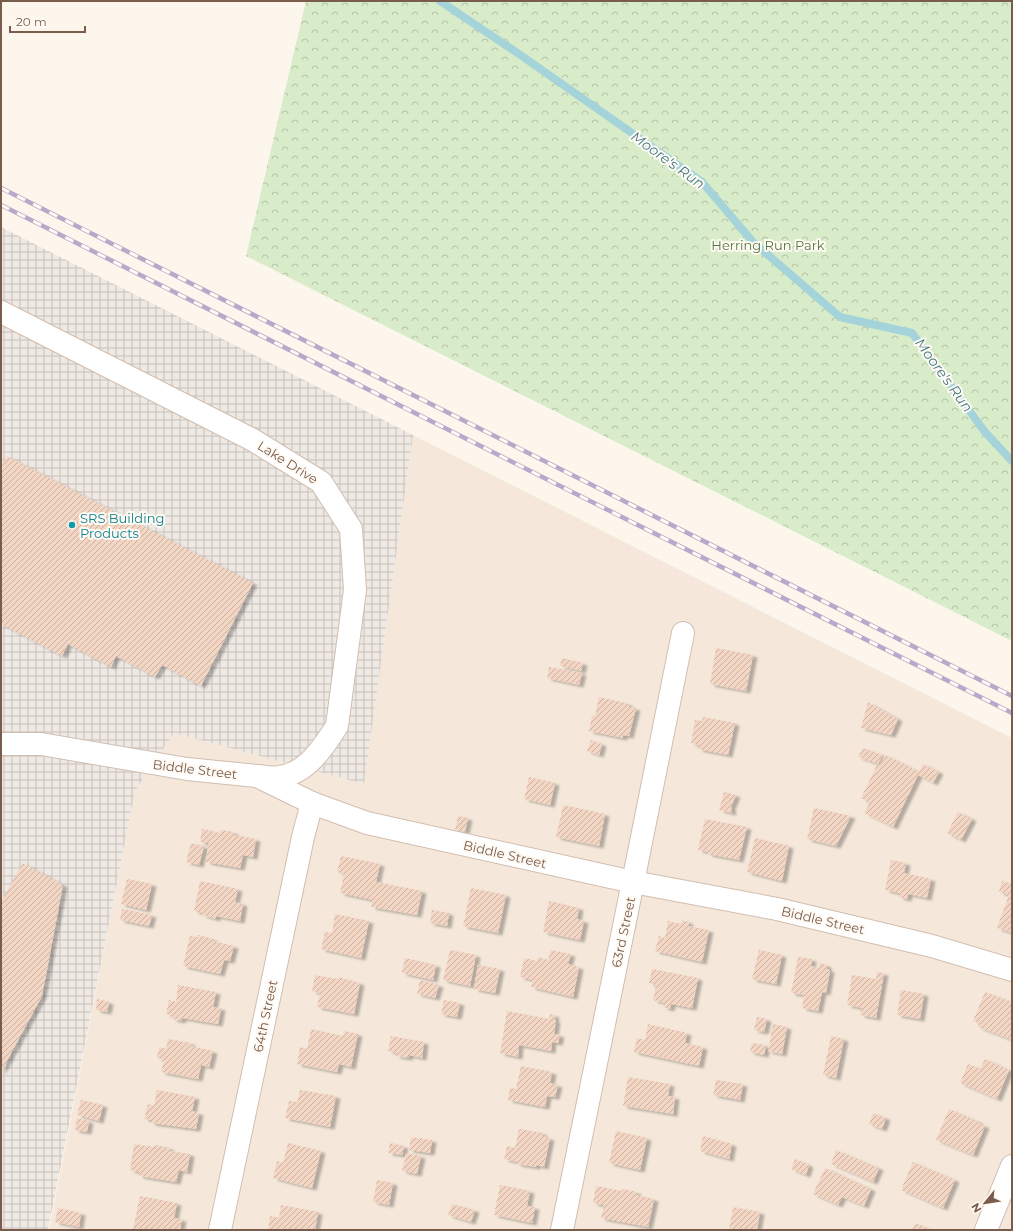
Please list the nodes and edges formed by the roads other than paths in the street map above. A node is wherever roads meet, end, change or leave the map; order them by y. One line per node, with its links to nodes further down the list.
1 (1, 312): 4 (street, Lake Drive)
2 (683, 633): 6 (street, 63rd Street)
3 (1, 744): 4 (street, Biddle Street)
4 (257, 776): 5 (street, Biddle Street)
5 (312, 802): 6 (street, Biddle Street); 9 (street, 64th Street)
6 (633, 882): 7 (street, Biddle Street); 10 (street, 63rd Street)
7 (1012, 970)
8 (1012, 1166): 11 (street)
9 (220, 1230)
10 (562, 1230)
11 (986, 1230)

